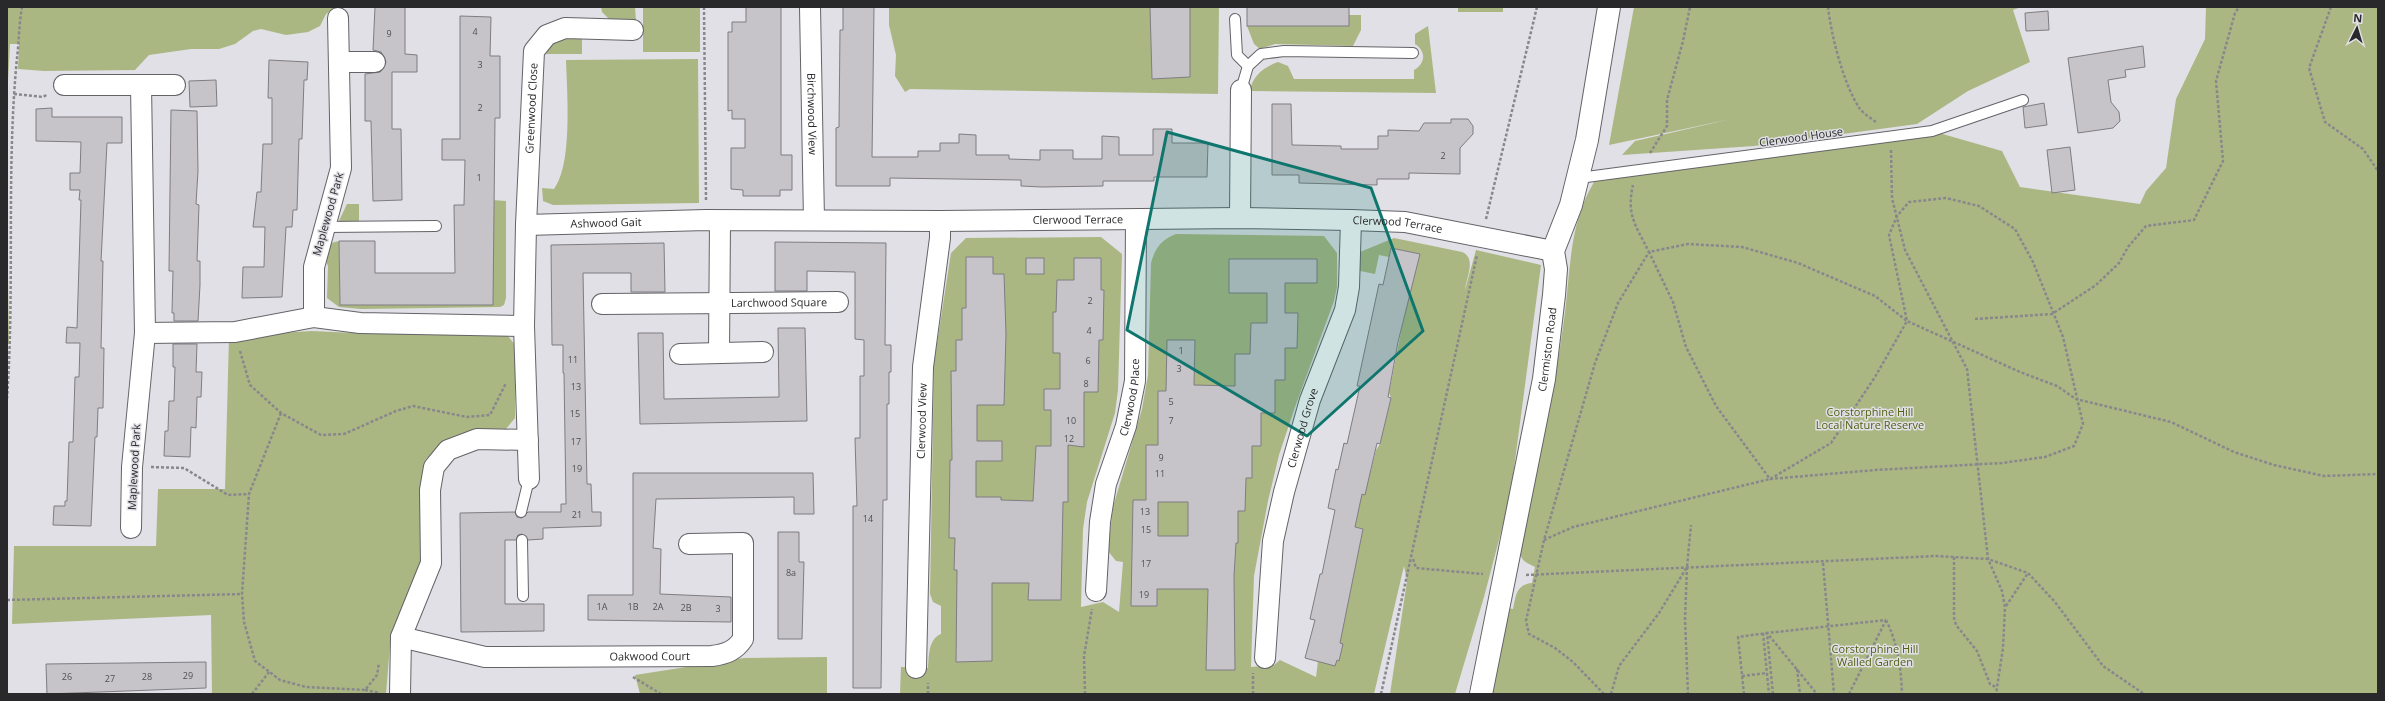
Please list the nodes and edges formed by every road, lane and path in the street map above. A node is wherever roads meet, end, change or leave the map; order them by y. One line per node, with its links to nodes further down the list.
1 (22, 7): 22 (path)
2 (704, 7): 32 (path)
3 (810, 7): 33 (street, Birchwood View)
4 (1537, 7): 40 (path)
5 (1608, 7): 27 (street)
6 (1690, 7): 26 (path)
7 (1828, 7): 17 (path)
8 (2239, 7): 46 (path)
9 (2330, 7): 25 (path)
10 (338, 18): 14 (street, Maplewood Park)
11 (1235, 19): 16 (lane)
12 (633, 30): 37 (street, Greenwood Close)
13 (1413, 53): 16 (lane)
14 (341, 62): 15 (street); 39 (street, Maplewood Park)
15 (375, 62)
16 (1248, 66): 21 (lane)
17 (1847, 79)
18 (64, 85): 19 (street)
19 (141, 85): 20 (street); 52 (street, Maplewood Park)
20 (175, 85)
21 (1240, 90): 31 (street)
22 (14, 94): 23 (path); 29 (path)
23 (43, 96)
24 (2023, 100): 26 (lane, Clerwood House)
25 (2378, 171)
26 (1636, 172): 27 (lane, Clerwood House); 42 (path)
27 (1579, 178): 41 (street)
28 (7, 199): 29 (path)
29 (11, 200): 58 (path)
30 (1897, 216): 46 (path); 49 (path); 53 (path)
31 (1240, 218): 34 (street, Clerwood Terrace); 35 (street, Clerwood Terrace)
32 (713, 220): 33 (street, Ashwood Gait); 37 (street, Ashwood Gait); 43 (street, Larchwood Square)
33 (814, 220): 36 (street, Ashwood Gait)
34 (1136, 220): 36 (street, Clerwood Terrace); 82 (street, Clerwood Place)
35 (1352, 220): 40 (street, Clerwood Terrace); 91 (street, Clerwood Grove)
36 (940, 221): 93 (street, Clerwood View)
37 (526, 225): 50 (street)
38 (436, 226): 39 (lane)
39 (324, 227): 47 (street, Maplewood Park)
40 (1481, 236): 41 (street, Clerwood Terrace); 75 (path)
41 (1553, 251): 81 (street, Clermiston Road)
42 (1649, 252): 49 (path); 66 (path); 72 (path)
43 (719, 301): 44 (street, Larchwood Square); 45 (street, Larchwood Square); 55 (street, Larchwood Square)
44 (838, 302)
45 (602, 304)
46 (2052, 314): 48 (path); 59 (path)
47 (314, 317): 50 (street); 51 (street)
48 (1975, 319)
49 (1907, 321): 53 (path); 66 (path)
50 (524, 326): 61 (street)
51 (235, 332): 52 (street); 60 (path)
52 (144, 333): 63 (street, Maplewood Park)
53 (1952, 341): 59 (path); 62 (path)
54 (763, 352): 55 (street)
55 (719, 353): 56 (street)
56 (680, 354)
57 (509, 380): 60 (path)
58 (7, 399)
59 (2076, 399): 62 (path); 64 (path)
60 (281, 413): 67 (path)
61 (528, 440): 65 (street); 90 (street)
62 (1976, 464): 66 (path); 76 (path)
63 (132, 467): 67 (path); 70 (street, Maplewood Park)
64 (2378, 474)
65 (529, 479): 68 (lane)
66 (1770, 479): 72 (path)
67 (249, 494): 83 (path)
68 (521, 512)
69 (1691, 525): 78 (path)
70 (131, 528)
71 (522, 540): 84 (lane)
72 (1544, 540): 80 (path)
73 (689, 544): 90 (street, Oakwood Court)
74 (1954, 557): 76 (path); 77 (path); 98 (path)
75 (1413, 559): 81 (path); 104 (path)
76 (1988, 559): 79 (path); 86 (path)
77 (1823, 563): 78 (path); 88 (path)
78 (1688, 567): 80 (path); 107 (path); 108 (path)
79 (2028, 573): 86 (path); 118 (path)
80 (1537, 575): 81 (path); 106 (path)
81 (1504, 576): 105 (street, Clermiston Road)
82 (1096, 591): 103 (path)
83 (242, 594): 85 (path); 95 (path)
84 (523, 596)
85 (7, 600)
86 (2005, 607): 98 (path)
87 (1886, 620): 88 (path); 115 (path); 116 (path)
88 (1828, 626): 89 (path); 114 (path)
89 (1765, 633): 94 (path); 96 (path); 97 (path); 111 (path)
90 (402, 637): 102 (street)
91 (1270, 647)
92 (380, 660): 99 (path)
93 (916, 668)
94 (1797, 669): 112 (path); 113 (path)
95 (269, 672): 99 (path); 100 (path)
96 (1767, 673): 97 (path); 110 (path)
97 (1742, 676): 109 (path)
98 (1996, 687): 117 (path)
99 (365, 690): 101 (path)
100 (252, 694)
101 (383, 694)
102 (400, 694)
103 (1085, 694)
104 (1382, 694)
105 (1481, 694)
106 (1604, 694)
107 (1611, 694)
108 (1688, 694)
109 (1744, 694)
110 (1769, 694)
111 (1773, 694)
112 (1800, 694)
113 (1817, 694)
114 (1834, 694)
115 (1849, 694)
116 (1902, 694)
117 (1996, 694)
118 (2144, 694)

